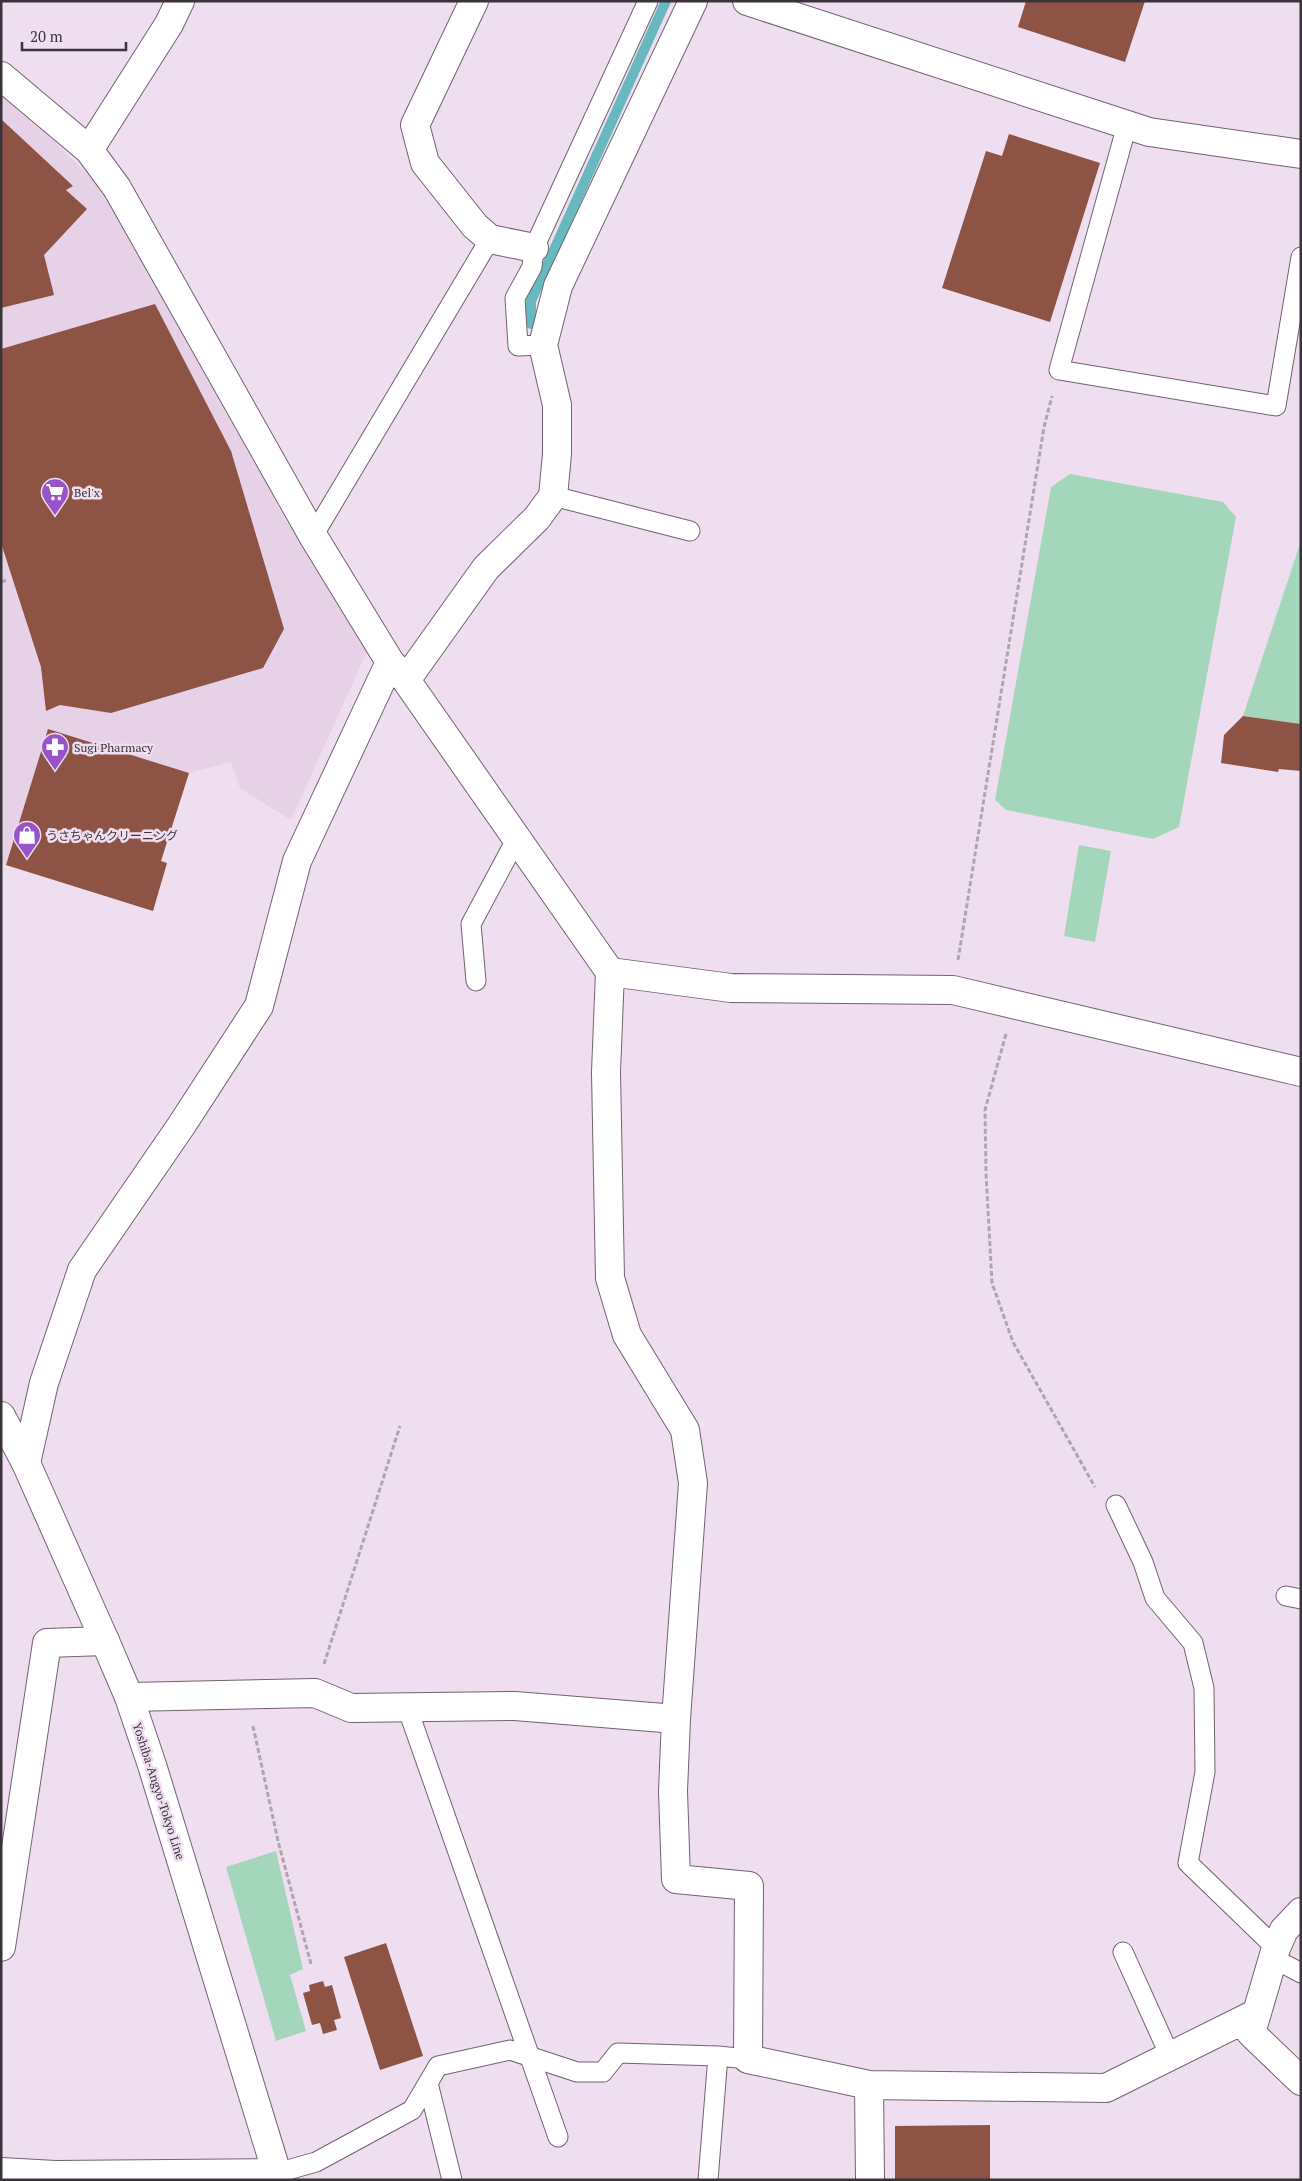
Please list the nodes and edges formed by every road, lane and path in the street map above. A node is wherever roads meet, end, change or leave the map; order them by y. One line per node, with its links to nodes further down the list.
1 (180, 1): 8 (street)
2 (474, 1): 10 (street)
3 (648, 1): 11 (lane)
4 (693, 1): 13 (street)
5 (747, 1): 7 (street)
6 (1, 76): 8 (street)
7 (1127, 125): 9 (street); 14 (lane)
8 (89, 150): 17 (street)
9 (1301, 154)
10 (490, 239): 11 (street); 17 (lane)
11 (534, 248): 13 (lane)
12 (1301, 257): 14 (lane)
13 (543, 345): 15 (street)
14 (1059, 370): 24 (path)
15 (553, 496): 16 (lane); 20 (street)
16 (690, 531)
17 (313, 536): 20 (street)
18 (7, 580): 19 (path)
19 (1, 582)
20 (398, 671): 21 (street); 29 (street)
21 (517, 838): 22 (street); 23 (lane)
22 (610, 972): 24 (street); 35 (street)
23 (476, 981)
24 (953, 990): 25 (street)
25 (1015, 1005): 26 (street); 30 (path)
26 (1301, 1072)
27 (1, 1416): 29 (street, Yoshiba-Angyo-Tokyo Line)
28 (400, 1426): 32 (path)
29 (26, 1463): 31 (street, Yoshiba-Angyo-Tokyo Line)
30 (1116, 1506): 41 (lane)
31 (105, 1641): 33 (street, Yoshiba-Angyo-Tokyo Line); 37 (street)
32 (315, 1693): 33 (street); 34 (street)
33 (128, 1697): 54 (street, Yoshiba-Angyo-Tokyo Line)
34 (407, 1707): 35 (street); 47 (lane)
35 (676, 1719): 48 (street)
36 (253, 1725): 42 (path)
37 (6, 1879): 39 (street)
38 (1301, 1912): 41 (street)
39 (1, 1947)
40 (1123, 1952): 46 (lane)
41 (1274, 1953): 43 (lane); 44 (street)
42 (311, 1964)
43 (1301, 1973)
44 (1257, 2013): 46 (street); 49 (street)
45 (718, 2056): 47 (lane); 48 (lane); 57 (lane)
46 (1170, 2056): 51 (street)
47 (531, 2057): 50 (lane); 52 (lane)
48 (748, 2059): 51 (street)
49 (1301, 2081)
50 (428, 2083): 54 (lane); 56 (lane)
51 (869, 2085): 58 (street)
52 (558, 2137)
53 (1, 2172): 55 (street)
54 (278, 2176): 55 (street)
55 (54, 2177)
56 (452, 2180)
57 (708, 2180)
58 (870, 2180)

